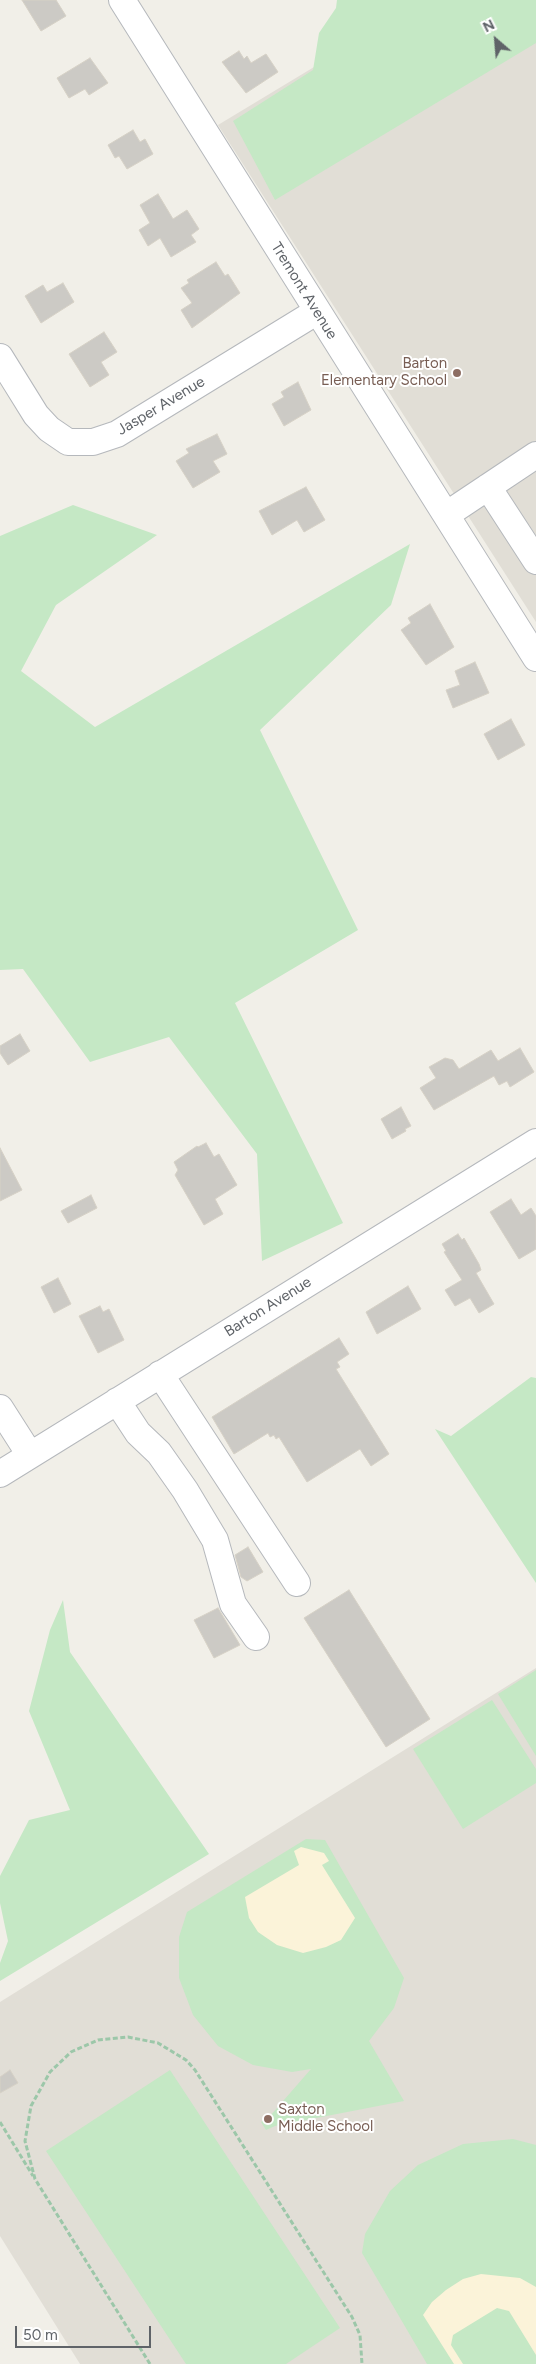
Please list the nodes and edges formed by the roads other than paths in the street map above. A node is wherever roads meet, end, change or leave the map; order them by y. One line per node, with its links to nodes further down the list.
1 (122, 0): 2 (street, Tremont Avenue)
2 (316, 312): 3 (street, Jasper Avenue); 6 (street, Tremont Avenue)
3 (0, 357)
4 (536, 455): 5 (street)
5 (488, 487): 6 (street); 7 (street)
6 (446, 515): 8 (street, Tremont Avenue)
7 (536, 561)
8 (536, 658)
9 (536, 1142): 10 (street, Barton Avenue)
10 (160, 1374): 11 (street, Barton Avenue); 15 (street)
11 (117, 1401): 13 (street, Barton Avenue); 16 (street)
12 (0, 1408): 13 (street)
13 (30, 1455): 14 (street, Barton Avenue)
14 (0, 1474)
15 (298, 1583)
16 (256, 1637)

